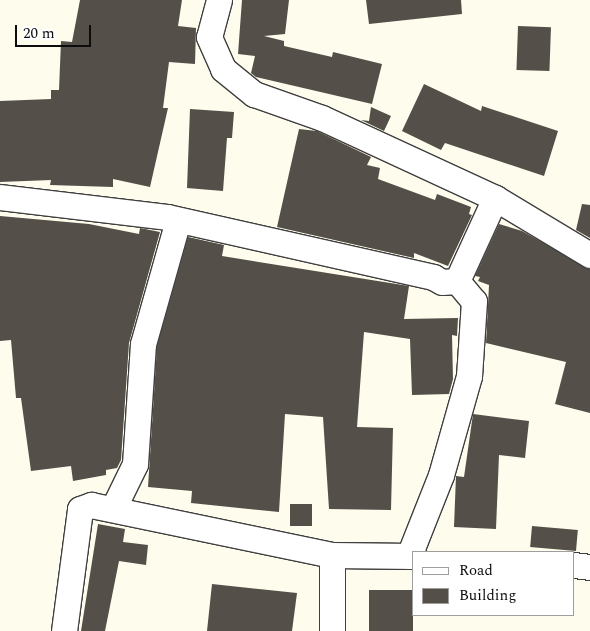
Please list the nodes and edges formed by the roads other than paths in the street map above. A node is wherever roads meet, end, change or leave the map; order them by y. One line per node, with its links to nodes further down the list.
1 (219, 0): 3 (street)
2 (0, 197): 4 (street)
3 (495, 198): 5 (street); 6 (street)
4 (178, 220): 6 (street); 7 (street)
5 (590, 255)
6 (457, 281): 8 (street)
7 (113, 509): 9 (street); 13 (street)
8 (413, 551)
9 (332, 555): 10 (street); 14 (street)
10 (411, 556)
11 (575, 565): 12 (street)
12 (590, 567)
13 (64, 631)
14 (332, 631)

